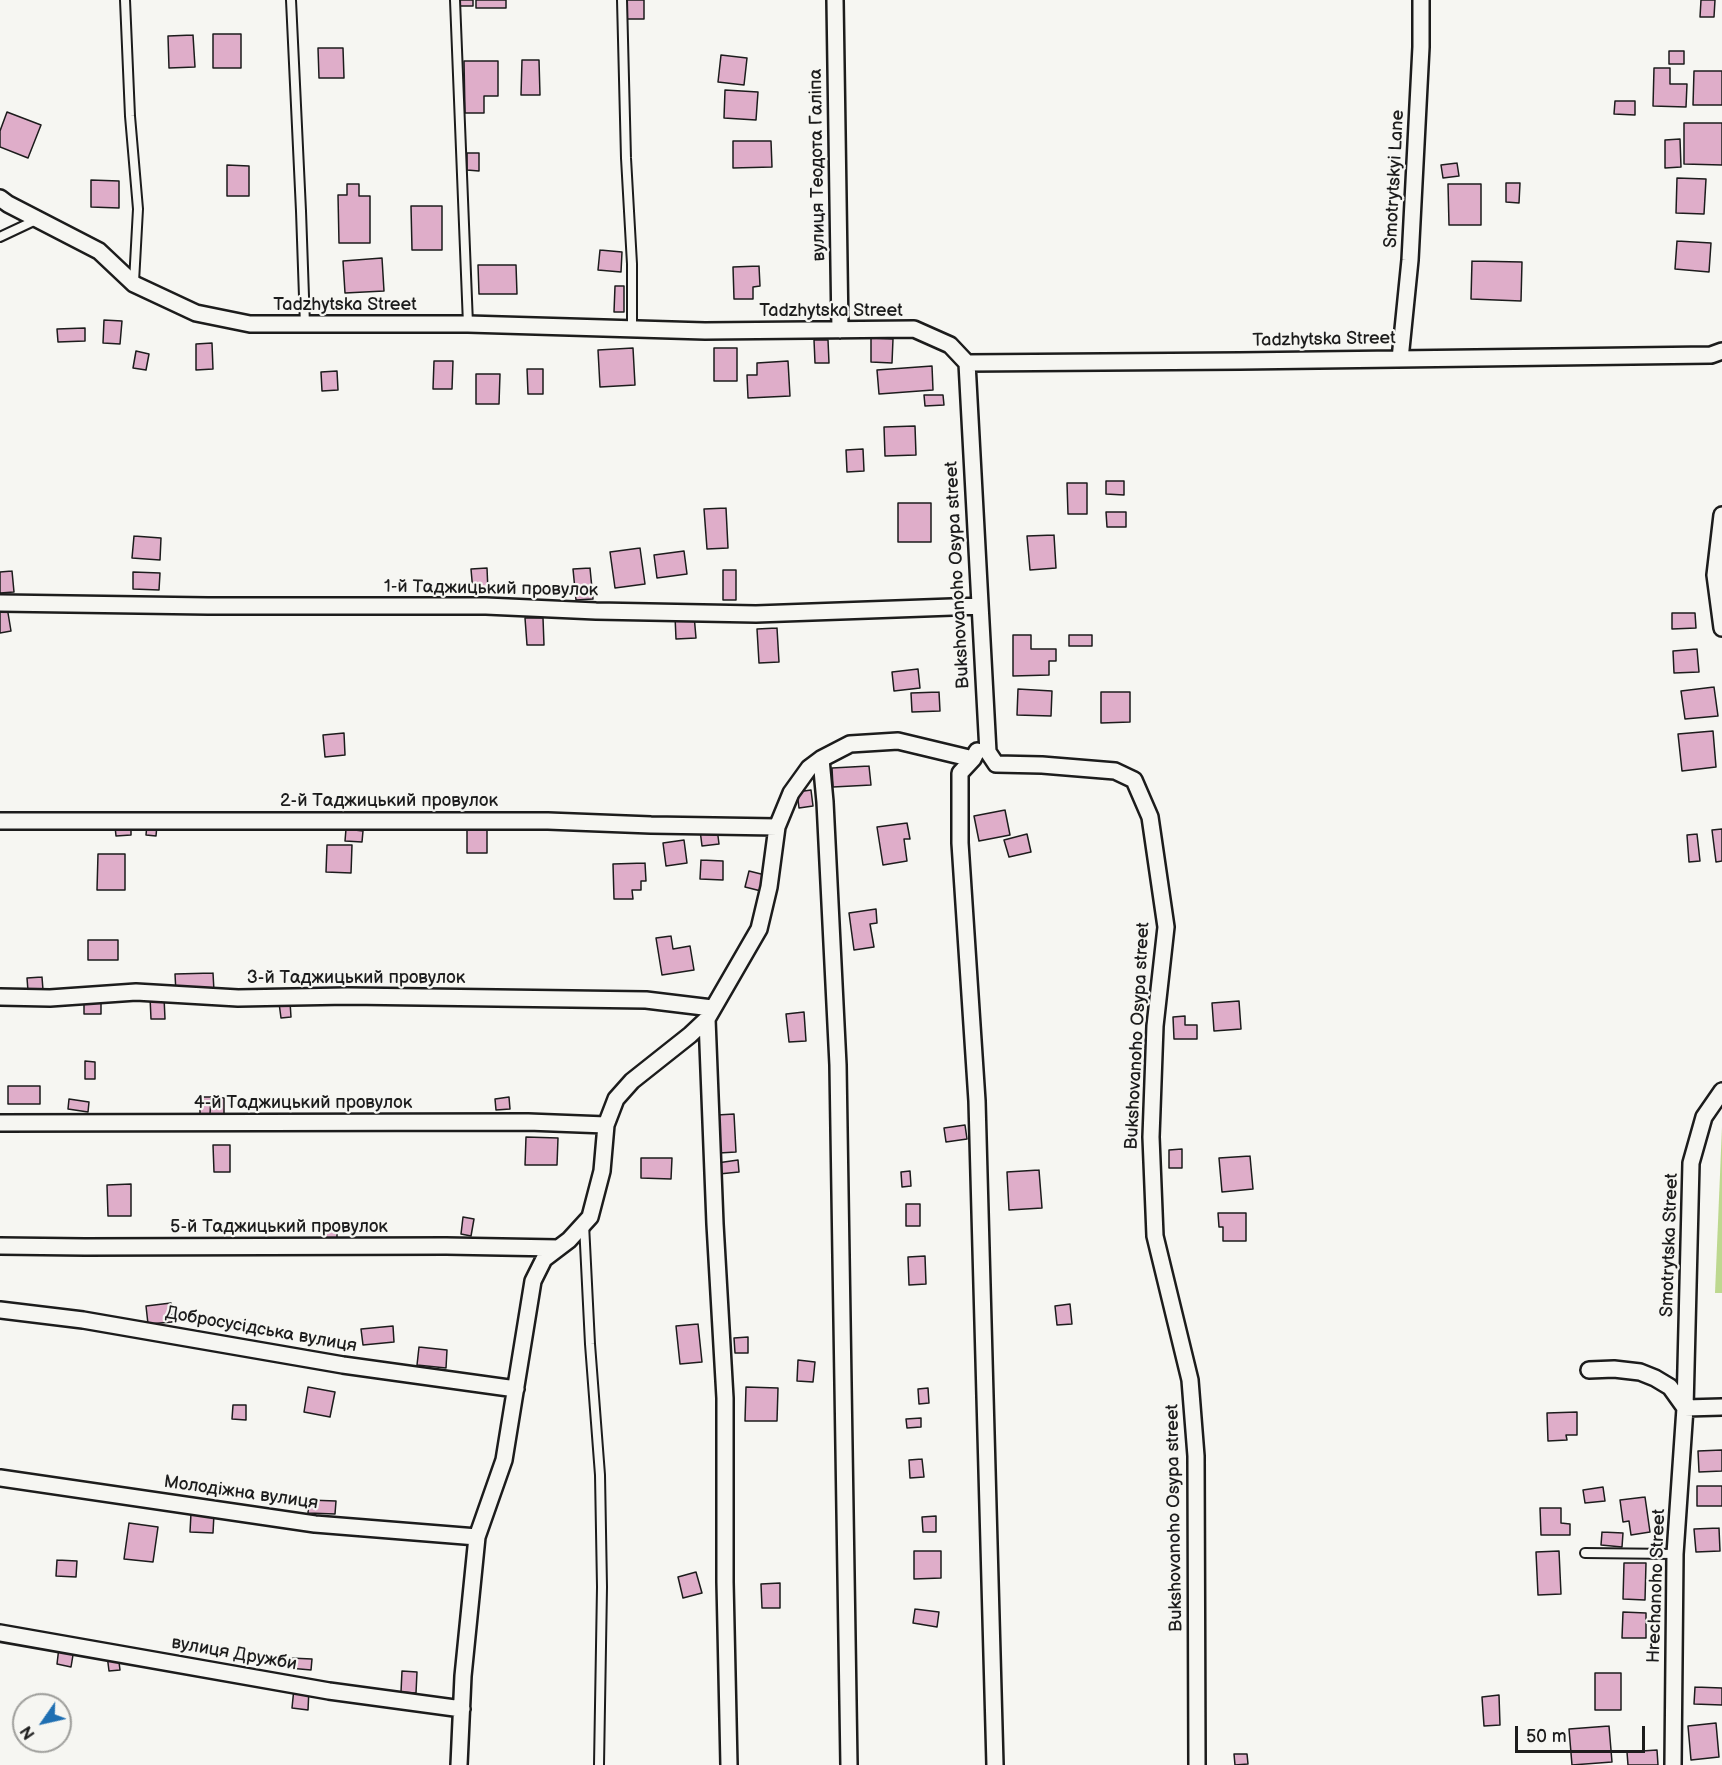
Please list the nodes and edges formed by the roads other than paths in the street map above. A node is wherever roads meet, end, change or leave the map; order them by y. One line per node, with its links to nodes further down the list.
1 (125, 0): 10 (lane)
2 (291, 0): 12 (lane)
3 (455, 0): 11 (lane)
4 (622, 0): 13 (lane)
5 (835, 0): 14 (street, вулиця Теодота Галіпа)
6 (1421, 0): 16 (street, Smotrytskyi Lane)
7 (0, 198): 8 (street, Tadzhytska Street)
8 (37, 219): 9 (lane); 10 (street, Tadzhytska Street)
9 (0, 237)
10 (134, 284): 12 (street, Tadzhytska Street)
11 (468, 324): 12 (street, Tadzhytska Street); 13 (street, Tadzhytska Street)
12 (305, 325)
13 (632, 328): 14 (street, Tadzhytska Street)
14 (840, 330): 17 (street, Tadzhytska Street)
15 (1722, 351): 16 (street, Tadzhytska Street)
16 (1400, 359): 17 (street, Tadzhytska Street)
17 (967, 363): 20 (street, Bukshovanoho Osypa street)
18 (1722, 515): 21 (street)
19 (0, 603): 20 (street, 1-й Таджицький провулок)
20 (980, 606): 22 (street, Bukshovanoho Osypa street)
21 (1722, 628)
22 (986, 732): 24 (street); 51 (street, Bukshovanoho Osypa street)
23 (821, 759): 24 (street); 26 (street); 49 (street)
24 (974, 759): 50 (street)
25 (0, 821): 26 (street, 2-й Таджицький провулок)
26 (777, 826): 28 (street)
27 (0, 997): 28 (street, 3-й Таджицький провулок)
28 (709, 1013): 31 (street); 48 (street)
29 (1722, 1090): 39 (street, Smotrytska Street)
30 (0, 1123): 31 (street, 4-й Таджицький провулок)
31 (606, 1125): 32 (street)
32 (584, 1224): 34 (street); 47 (lane)
33 (0, 1246): 34 (street, 5-й Таджицький провулок)
34 (558, 1248): 37 (street)
35 (0, 1310): 37 (street, Добросусідська вулиця)
36 (1589, 1370): 39 (street)
37 (516, 1389): 41 (street)
38 (1722, 1407): 39 (street)
39 (1685, 1408): 43 (street, Hrechanoho Street)
40 (0, 1478): 41 (street, Молодіжна вулиця)
41 (477, 1537): 45 (street)
42 (1586, 1553): 43 (lane)
43 (1675, 1554): 52 (street, Hrechanoho Street)
44 (0, 1633): 45 (street, вулиця Дружби)
45 (462, 1709): 46 (street)
46 (459, 1765)
47 (599, 1765)
48 (729, 1765)
49 (849, 1765)
50 (995, 1765)
51 (1197, 1765)
52 (1673, 1765)

